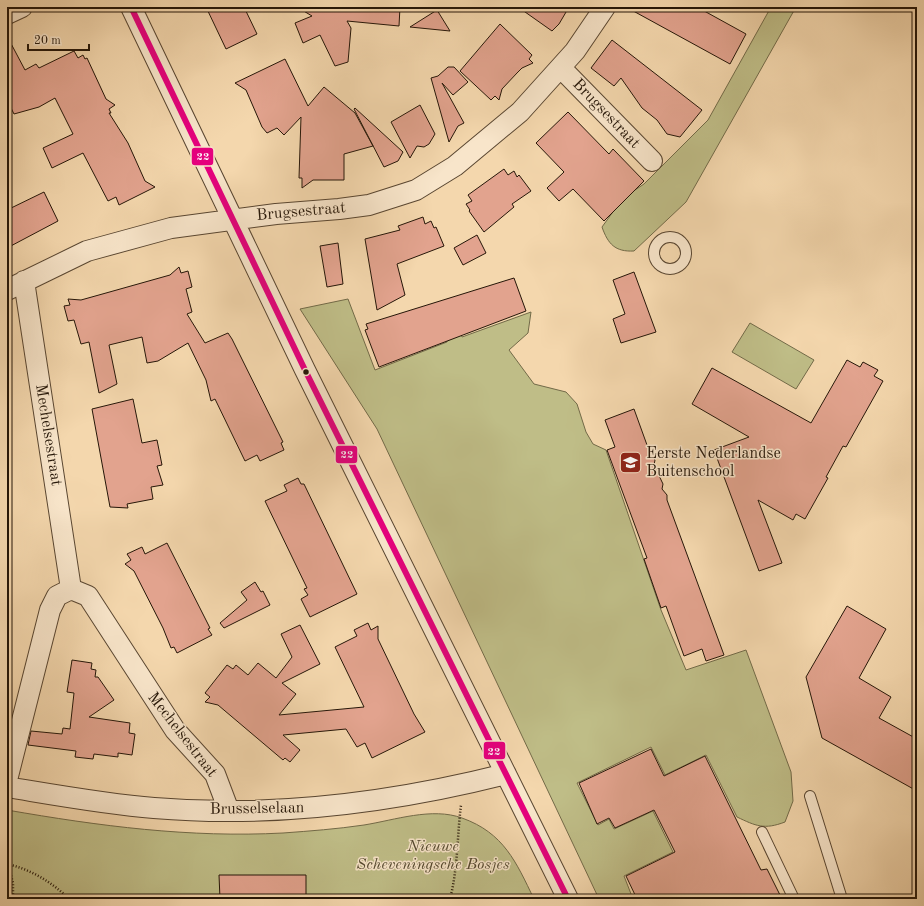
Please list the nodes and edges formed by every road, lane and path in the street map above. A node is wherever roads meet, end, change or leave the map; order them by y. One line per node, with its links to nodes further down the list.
1 (22, 7): 4 (street)
2 (131, 7): 7 (street)
3 (605, 7): 5 (street, Brugsestraat)
4 (7, 14)
5 (561, 68): 6 (street, Brugsestraat); 7 (street, Brugsestraat)
6 (652, 161)
7 (233, 218): 8 (street, Brugsestraat); 10 (street)
8 (16, 286): 9 (street, Mechelsestraat)
9 (71, 589): 11 (street); 15 (street, Mechelsestraat)
10 (506, 774): 12 (street, Brusselselaan); 21 (street)
11 (7, 780)
12 (464, 785): 15 (street, Brusselselaan); 20 (path)
13 (7, 787): 15 (street, Brusselselaan)
14 (810, 796): 23 (lane)
15 (229, 811)
16 (762, 832): 22 (lane)
17 (7, 863): 18 (path); 19 (path)
18 (13, 899)
19 (69, 899)
20 (450, 899)
21 (568, 899)
22 (794, 899)
23 (842, 899)

